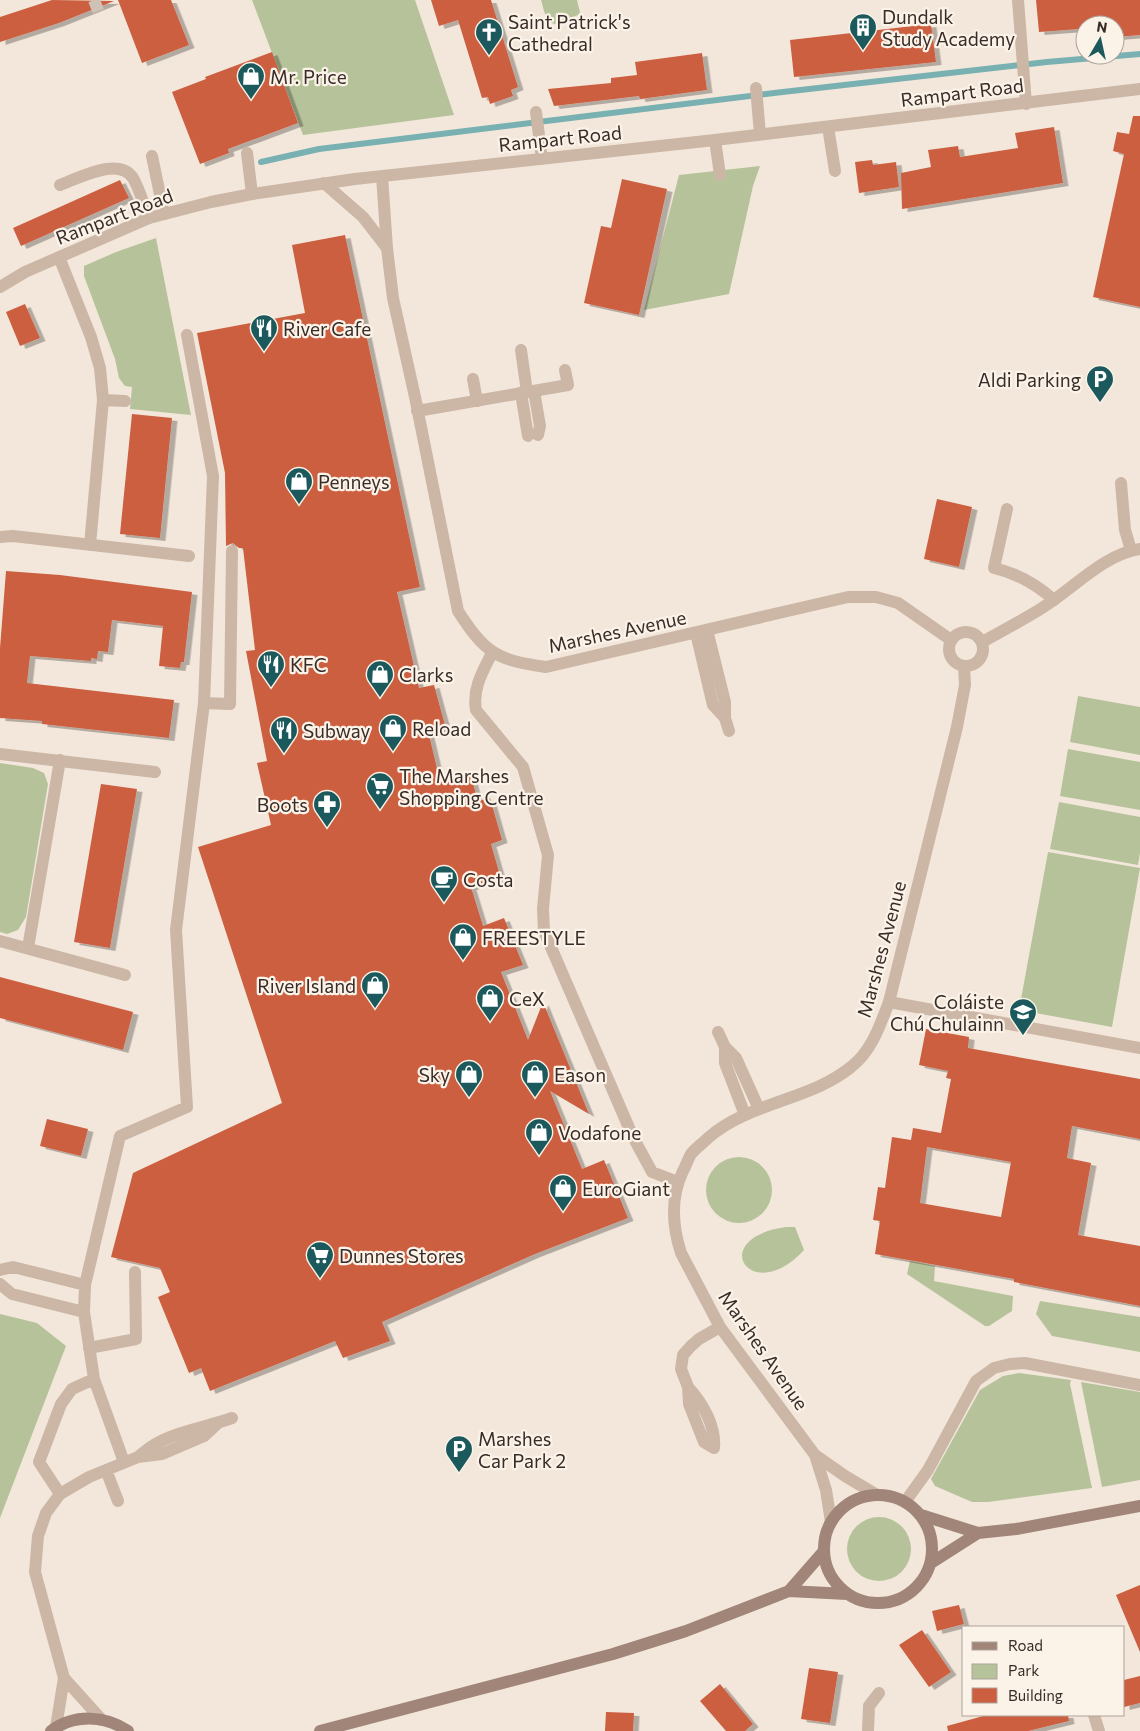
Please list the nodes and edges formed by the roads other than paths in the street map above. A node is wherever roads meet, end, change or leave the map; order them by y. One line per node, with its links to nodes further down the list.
1 (1018, 0): 4 (street)
2 (756, 88): 7 (street)
3 (1140, 89): 4 (street, Rampart Road)
4 (1026, 104): 6 (street, Rampart Road)
5 (536, 112): 11 (street)
6 (828, 127): 7 (street, Rampart Road); 12 (street)
7 (760, 134): 8 (street, Rampart Road)
8 (715, 140): 11 (street, Rampart Road); 13 (street)
9 (247, 153): 17 (street)
10 (152, 156): 18 (street)
11 (542, 159): 14 (street, Rampart Road)
12 (835, 171)
13 (720, 175)
14 (382, 176): 15 (street, Rampart Road); 20 (street, Marshes Avenue)
15 (324, 183): 17 (street, Rampart Road); 20 (street)
16 (60, 185): 19 (street)
17 (252, 194): 18 (street, Rampart Road)
18 (164, 214): 19 (street, Rampart Road)
19 (149, 218): 21 (street, Rampart Road)
20 (387, 248): 31 (street, Marshes Avenue)
21 (59, 256): 22 (street, Rampart Road); 28 (street)
22 (0, 286)
23 (186, 335): 46 (street)
24 (521, 350): 27 (street)
25 (566, 370): 27 (street)
26 (473, 379): 30 (street)
27 (527, 392): 30 (street); 32 (street)
28 (103, 400): 29 (street); 36 (street)
29 (125, 401)
30 (477, 401): 31 (street)
31 (417, 411): 44 (street, Marshes Avenue)
32 (533, 436)
33 (1121, 483): 37 (street)
34 (1007, 509): 40 (street)
35 (0, 537): 36 (street)
36 (90, 545): 39 (street)
37 (1136, 549): 40 (street)
38 (232, 551): 46 (street)
39 (189, 556)
40 (1054, 600): 43 (street)
41 (701, 632): 42 (street, Marshes Avenue); 44 (street, Marshes Avenue); 47 (street)
42 (951, 640): 43 (street); 45 (street)
43 (982, 642): 45 (street)
44 (492, 652): 60 (street)
45 (964, 666): 54 (street, Marshes Avenue)
46 (204, 704): 64 (street)
47 (729, 731)
48 (0, 754): 49 (street)
49 (60, 760): 50 (street); 52 (street)
50 (155, 772)
51 (0, 941): 52 (street)
52 (28, 948): 53 (street)
53 (125, 975)
54 (889, 1002): 57 (street); 58 (street, Marshes Avenue)
55 (718, 1032): 56 (street)
56 (725, 1047): 58 (street); 59 (street)
57 (1140, 1048)
58 (759, 1109): 59 (street, Marshes Avenue)
59 (745, 1115): 60 (street, Marshes Avenue)
60 (678, 1182): 66 (street, Marshes Avenue)
61 (0, 1270): 64 (street)
62 (135, 1272): 67 (street)
63 (0, 1284): 65 (street)
64 (85, 1285): 65 (street)
65 (84, 1312): 67 (street)
66 (720, 1327): 70 (street); 72 (street, Marshes Avenue)
67 (89, 1348): 68 (street)
68 (94, 1380): 73 (street); 75 (street)
69 (1140, 1385): 78 (street)
70 (688, 1387)
71 (232, 1418): 73 (street)
72 (815, 1455): 76 (street, Marshes Avenue); 81 (street, Marshes Avenue)
73 (124, 1462): 74 (street)
74 (106, 1470): 75 (street); 77 (street)
75 (60, 1494): 87 (street)
76 (877, 1495): 78 (street); 81 (street)
77 (118, 1500)
78 (905, 1502): 80 (street)
79 (1140, 1506): 82 (street)
80 (920, 1515): 82 (street); 84 (street)
81 (831, 1522): 83 (street)
82 (978, 1533): 84 (street)
83 (824, 1551): 85 (street); 86 (street)
84 (931, 1563): 86 (street)
85 (789, 1591): 86 (street); 93 (street)
86 (847, 1594)
87 (64, 1678): 90 (street); 91 (street)
88 (879, 1693): 94 (street)
89 (1094, 1716): 95 (street)
90 (101, 1719): 91 (street); 92 (street)
91 (53, 1729)
92 (128, 1731)
93 (320, 1731)
94 (868, 1731)
95 (1099, 1731)

